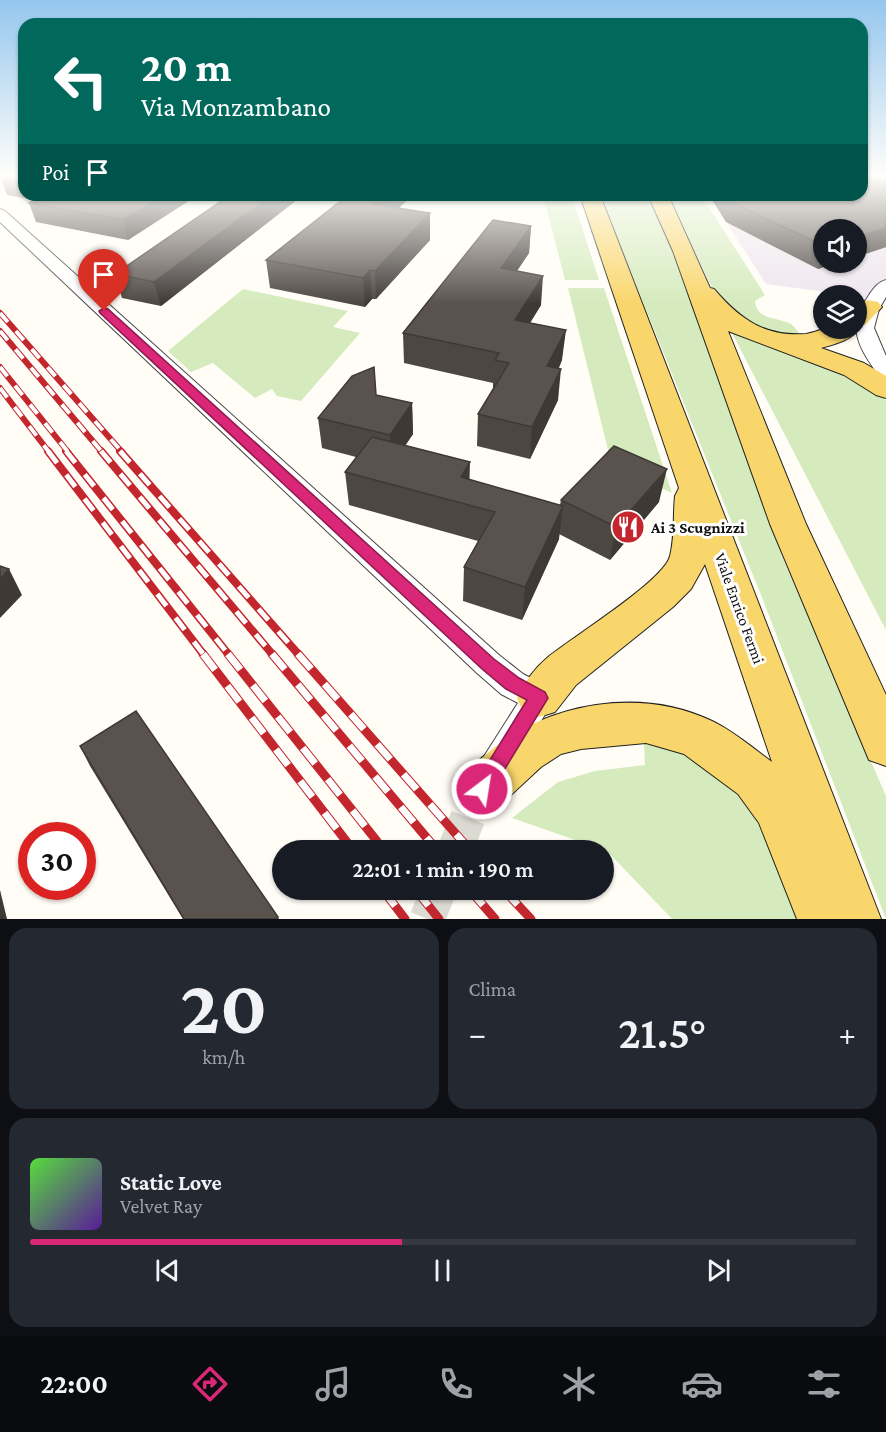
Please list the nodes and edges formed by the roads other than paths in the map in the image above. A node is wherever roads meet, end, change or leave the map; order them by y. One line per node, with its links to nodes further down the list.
1 (5, 219): 13 (street)
2 (599, 219): 12 (main road, Viale Enrico Fermi)
3 (668, 219): 5 (main road)
4 (886, 285): 6 (street)
5 (697, 286): 9 (main road); 14 (main road)
6 (867, 307)
7 (824, 339): 9 (main road)
8 (866, 339): 10 (street)
9 (780, 341): 11 (main road)
10 (886, 372)
11 (886, 389)
12 (693, 480): 13 (main road); 17 (main road, Viale Enrico Fermi)
13 (539, 698): 15 (street)
14 (886, 745)
15 (477, 798): 16 (main road)
16 (825, 919)
17 (853, 919)

